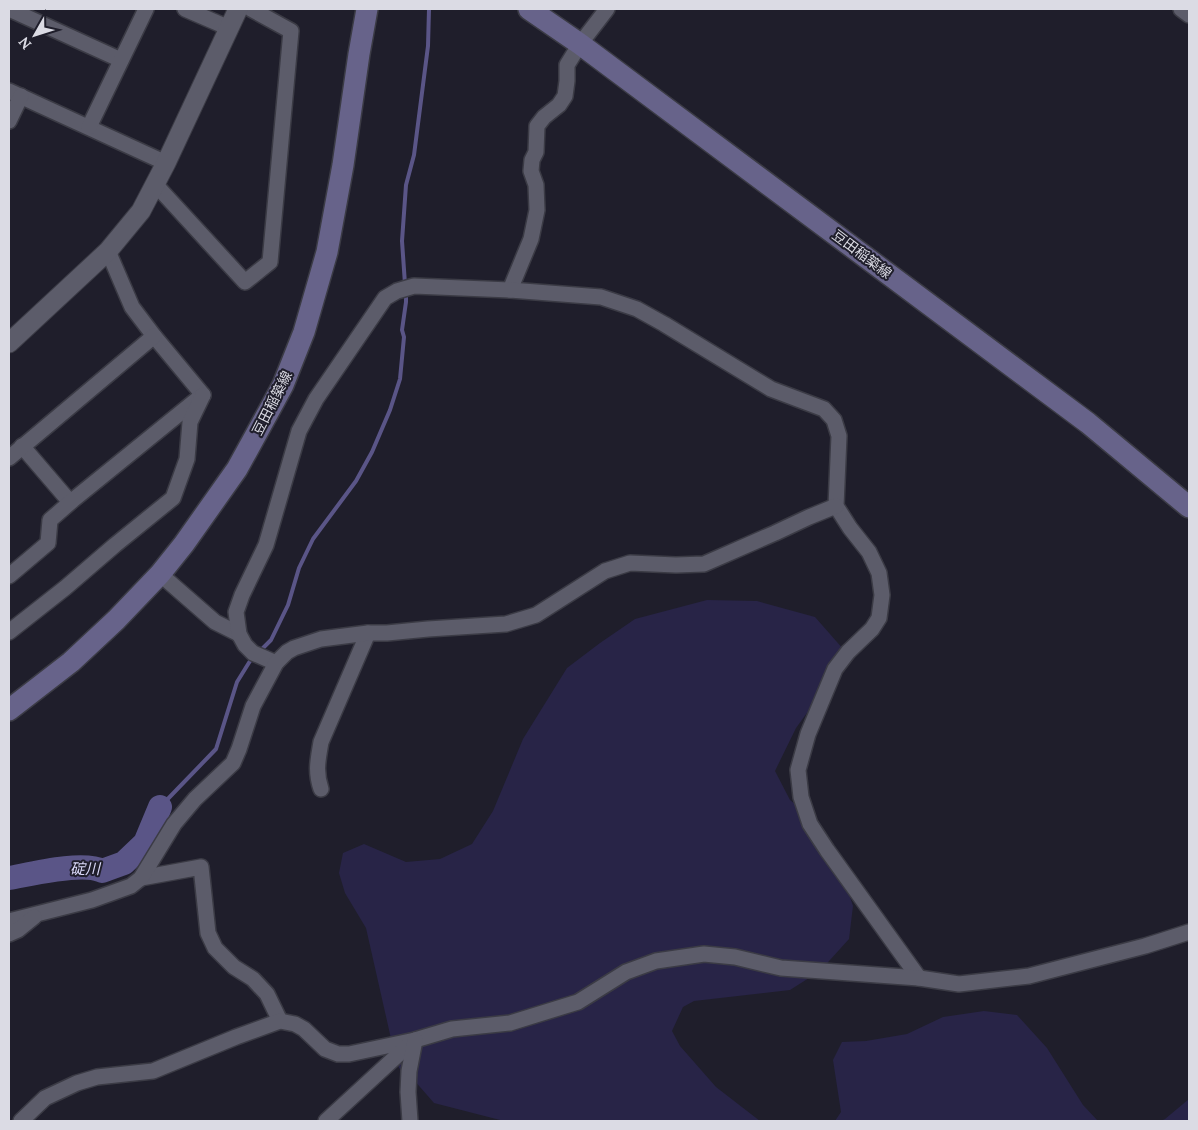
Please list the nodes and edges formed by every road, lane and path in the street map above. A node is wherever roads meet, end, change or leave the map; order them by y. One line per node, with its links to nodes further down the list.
1 (9, 9): 13 (street)
2 (146, 9): 13 (street)
3 (185, 9): 11 (street)
4 (238, 9): 11 (street)
5 (251, 9): 18 (street)
6 (367, 9): 29 (main road, 豆田稲築線)
7 (529, 9): 12 (main road, 豆田稲築線)
8 (607, 9): 12 (street)
9 (1181, 9): 10 (street)
10 (1189, 15)
11 (228, 28): 17 (street)
12 (580, 44): 20 (street); 28 (main road, 豆田稲築線)
13 (121, 60): 16 (street)
14 (15, 93): 15 (street); 16 (street)
15 (9, 121)
16 (89, 127): 17 (street)
17 (166, 163): 18 (street)
18 (155, 184): 19 (street)
19 (108, 251): 21 (street); 22 (street)
20 (510, 290): 27 (street); 33 (street)
21 (154, 336): 23 (street); 24 (street)
22 (9, 343)
23 (203, 395): 26 (street); 31 (street)
24 (22, 446): 25 (street); 26 (street)
25 (9, 458)
26 (70, 502): 30 (street)
27 (836, 506): 32 (street); 42 (street)
28 (1189, 507)
29 (160, 574): 33 (street); 35 (main road, 豆田稲築線)
30 (9, 576)
31 (9, 632)
32 (368, 633): 34 (street); 36 (street)
33 (239, 634): 34 (street)
34 (276, 664): 37 (street)
35 (9, 710)
36 (321, 789)
37 (141, 878): 38 (street); 43 (street)
38 (38, 914): 39 (street); 41 (street)
39 (9, 921)
40 (1189, 932): 42 (street)
41 (9, 934)
42 (919, 978): 44 (street)
43 (280, 1021): 44 (street); 45 (street)
44 (415, 1040): 46 (street); 47 (street)
45 (21, 1121)
46 (326, 1121)
47 (410, 1121)

